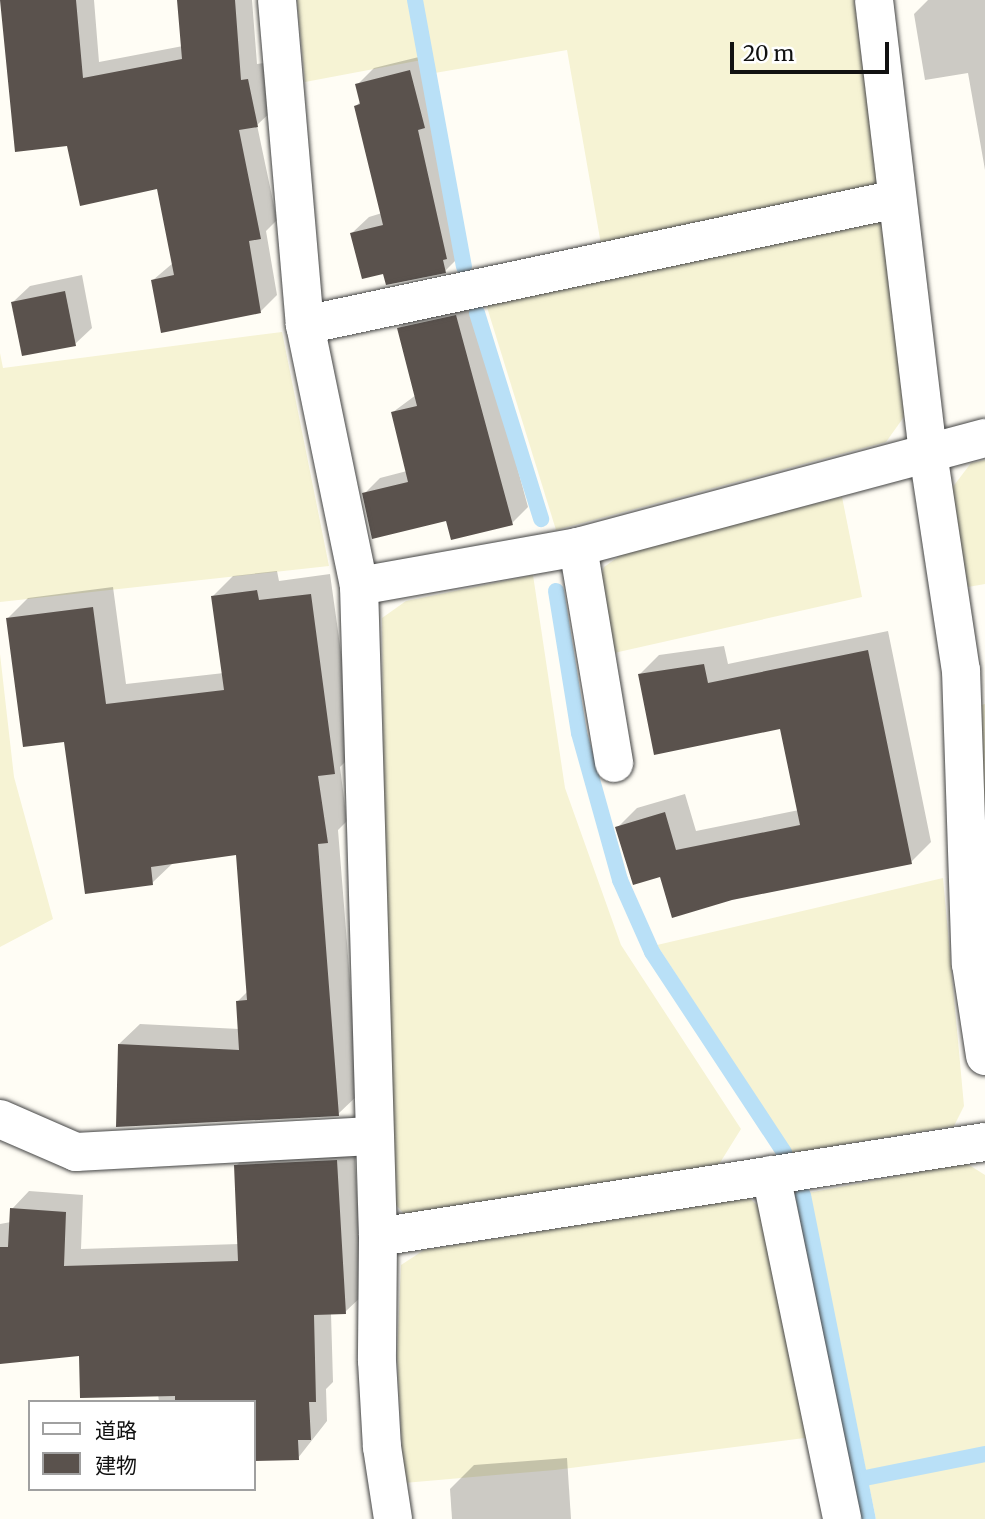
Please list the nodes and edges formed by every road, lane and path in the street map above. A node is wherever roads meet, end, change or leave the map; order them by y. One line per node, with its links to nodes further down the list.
1 (277, 0): 4 (street)
2 (874, 0): 3 (street)
3 (897, 199): 4 (street); 6 (street)
4 (305, 325): 8 (street)
5 (985, 438): 6 (street)
6 (928, 453): 7 (street); 10 (street)
7 (578, 547): 8 (street); 9 (street)
8 (359, 586): 12 (street)
9 (614, 763)
10 (985, 1056)
11 (0, 1119): 12 (street)
12 (372, 1136): 15 (street)
13 (985, 1142): 14 (street)
14 (771, 1175): 15 (street); 17 (street)
15 (378, 1237): 16 (street)
16 (393, 1519)
17 (842, 1519)

